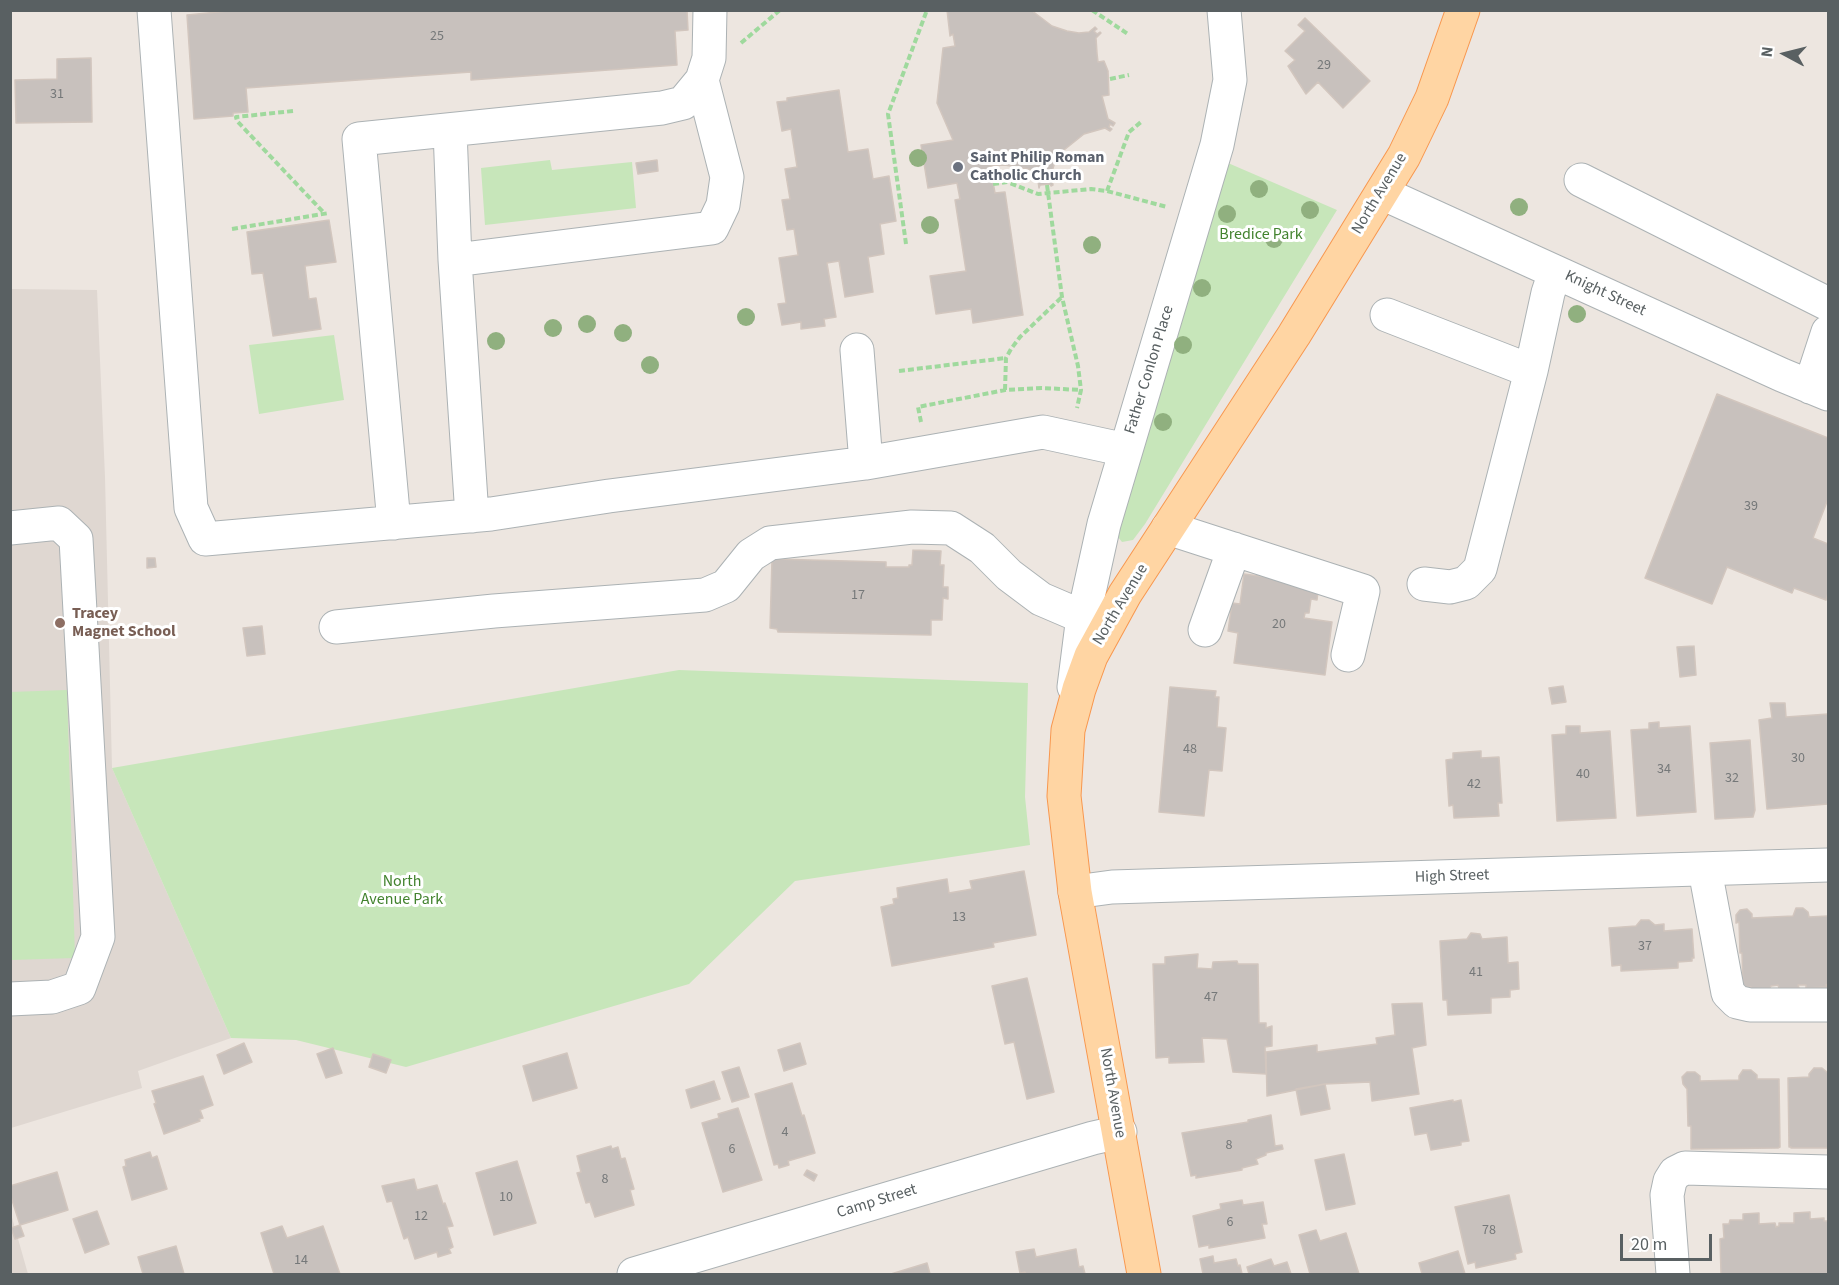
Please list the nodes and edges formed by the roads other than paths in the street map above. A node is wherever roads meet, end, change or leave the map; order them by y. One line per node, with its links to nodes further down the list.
1 (154, 10): 20 (street)
2 (710, 10): 5 (street)
3 (1224, 10): 17 (street, Father Conlon Place)
4 (1463, 10): 8 (main road, North Avenue)
5 (702, 80): 6 (street); 9 (street)
6 (450, 130): 9 (street); 20 (street)
7 (1581, 180): 11 (street)
8 (1382, 193): 10 (street, Knight Street); 22 (main road, North Avenue)
9 (455, 260): 19 (street)
10 (1555, 272): 15 (street); 16 (street, Knight Street)
11 (1828, 304)
12 (1387, 315): 15 (street)
13 (1828, 332): 16 (street)
14 (857, 350): 18 (street)
15 (1531, 371): 24 (street)
16 (1819, 390)
17 (1126, 450): 18 (street); 25 (street, Father Conlon Place)
18 (866, 464): 19 (street)
19 (472, 516): 20 (street)
20 (394, 523)
21 (10, 528): 33 (street)
22 (1168, 528): 23 (street); 29 (main road, North Avenue)
23 (1234, 549): 27 (street); 28 (street)
24 (1424, 584)
25 (1083, 617): 26 (street); 29 (street, Father Conlon Place)
26 (336, 627)
27 (1205, 630)
28 (1348, 655)
29 (1068, 730): 32 (main road, North Avenue)
30 (1828, 865): 31 (street, High Street)
31 (1705, 870): 32 (street, High Street); 34 (street)
32 (1075, 892): 35 (main road, North Avenue)
33 (10, 999)
34 (1828, 1005)
35 (1120, 1132): 37 (street, Camp Street); 38 (main road, North Avenue)
36 (1828, 1172): 39 (street)
37 (634, 1275)
38 (1144, 1275)
39 (1672, 1275)

